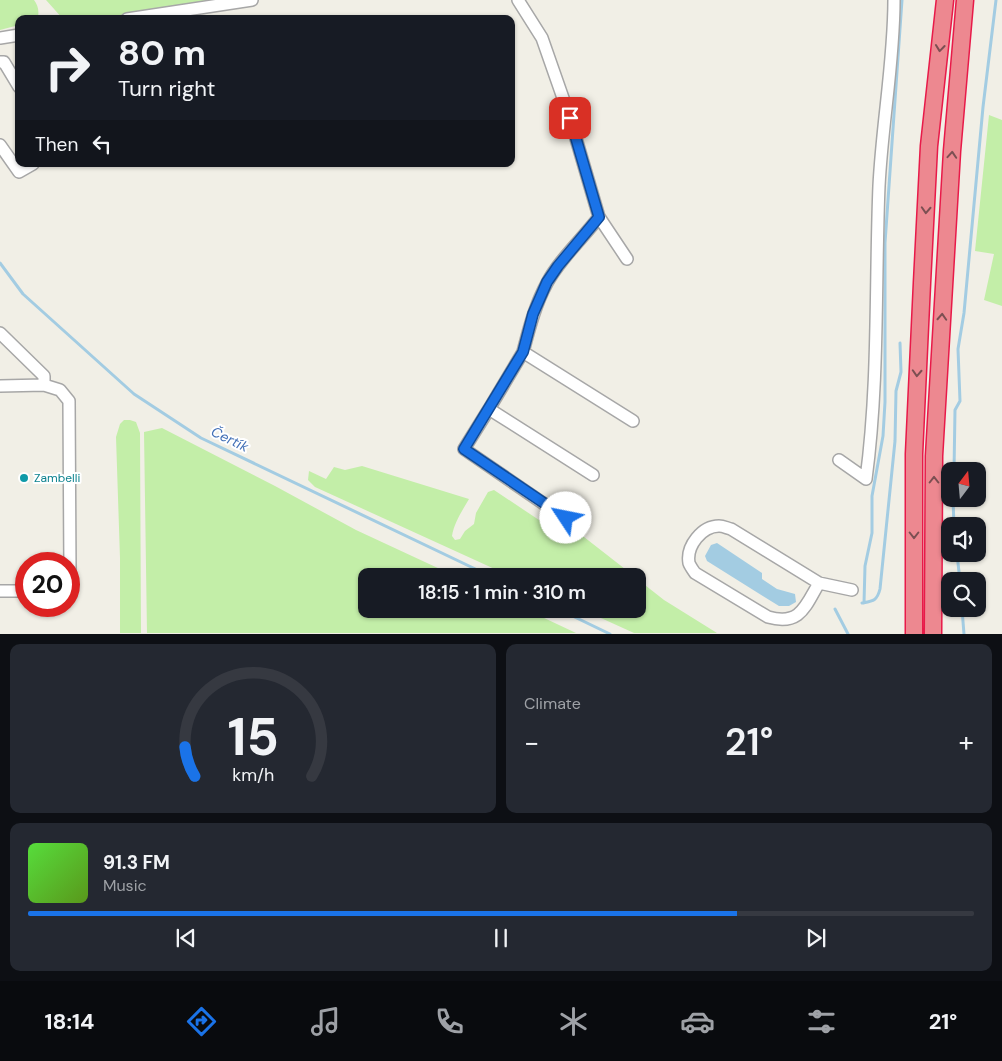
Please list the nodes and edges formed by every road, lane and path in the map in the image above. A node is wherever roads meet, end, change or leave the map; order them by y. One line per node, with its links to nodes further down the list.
1 (252, 0): 6 (street)
2 (518, 0): 15 (street)
3 (894, 0): 23 (street)
4 (945, 0): 31 (highway, one-way to 31)
5 (965, 0): 32 (highway, one-way to 5)
6 (153, 15)
7 (15, 36): 8 (street)
8 (0, 38)
9 (0, 62): 10 (street)
10 (15, 80)
11 (0, 145): 12 (street)
12 (15, 166)
13 (15, 167): 14 (street)
14 (28, 167)
15 (599, 217): 16 (street); 18 (street)
16 (627, 258)
17 (0, 333): 19 (street)
18 (523, 352): 21 (street); 22 (street)
19 (44, 385): 20 (street); 26 (street)
20 (0, 386)
21 (490, 409): 24 (street); 25 (street)
22 (633, 421)
23 (839, 460)
24 (593, 475)
25 (566, 518)
26 (70, 552)
27 (819, 583): 27 (street); 28 (street)
28 (852, 590)
29 (0, 591): 30 (street)
30 (15, 591)
31 (914, 634)
32 (933, 634)

